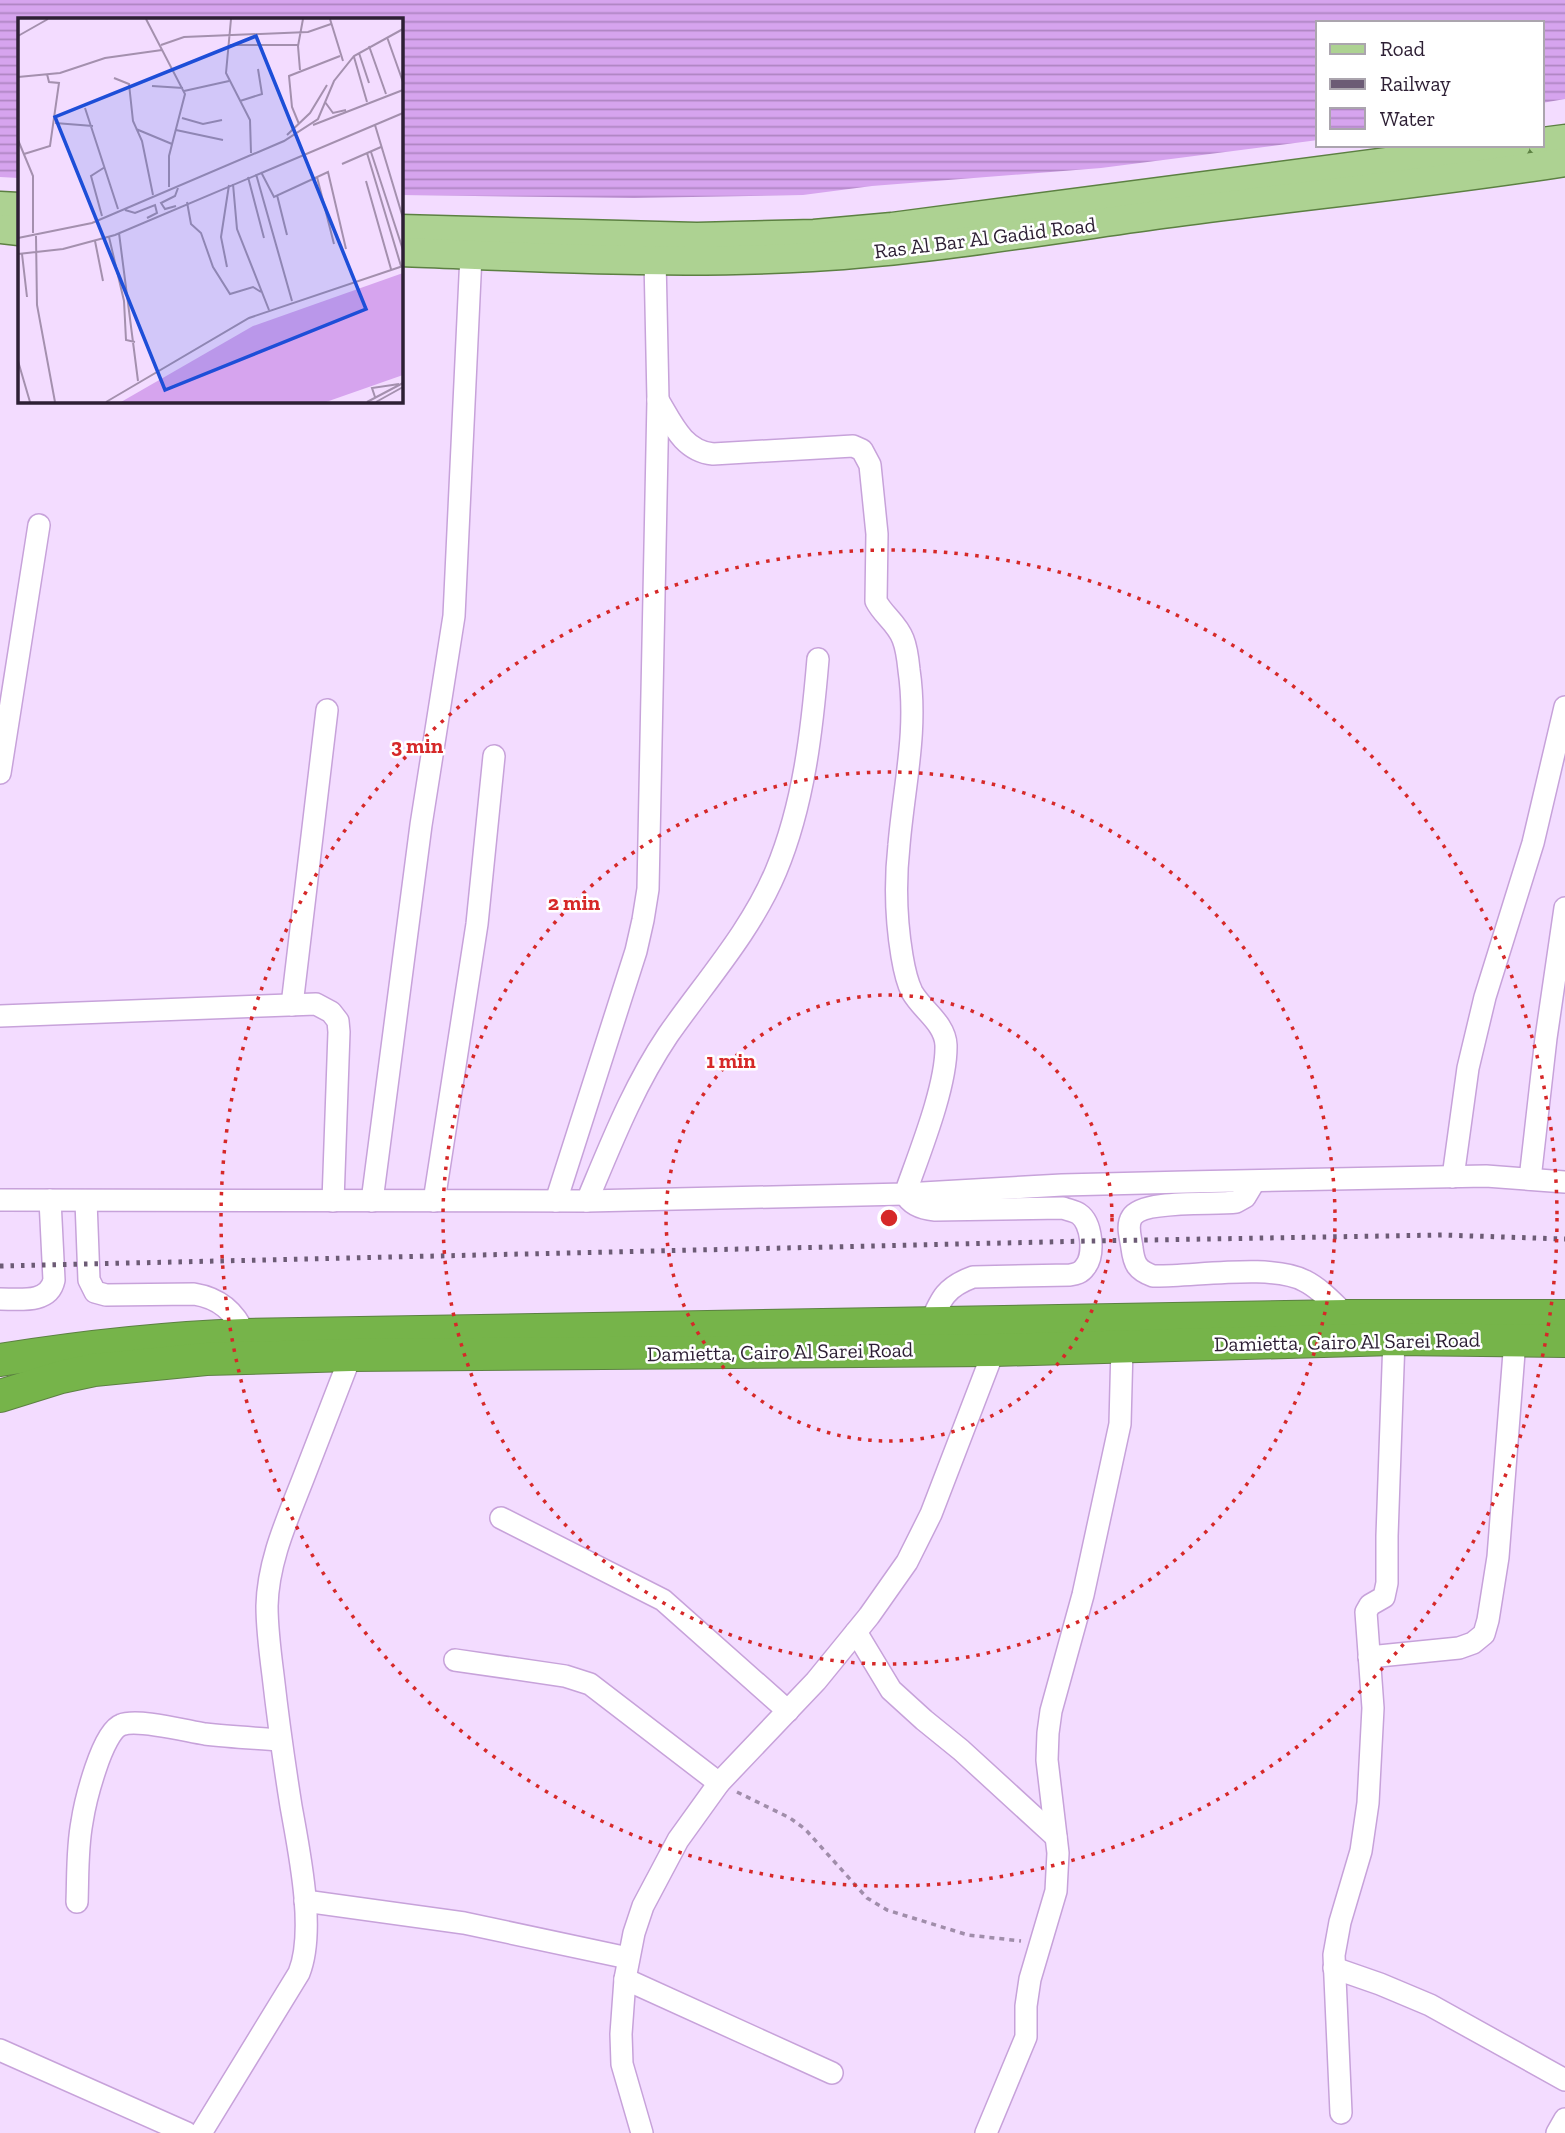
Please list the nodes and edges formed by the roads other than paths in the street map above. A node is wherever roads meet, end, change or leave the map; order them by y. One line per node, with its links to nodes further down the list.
1 (1565, 139): 2 (main road)
2 (1544, 142)
3 (1499, 147): 8 (main road, Ras Al Bar Al Gadid Road)
4 (1565, 162): 12 (main road, Ras Al Bar Al Gadid Road)
5 (0, 206): 6 (main road)
6 (18, 207)
7 (0, 229): 9 (main road)
8 (402, 229)
9 (18, 231)
10 (402, 252): 11 (main road, Ras Al Bar Al Gadid Road)
11 (471, 255): 12 (main road, Ras Al Bar Al Gadid Road); 32 (street)
12 (655, 259): 13 (street)
13 (658, 400): 27 (street); 34 (street)
14 (39, 525): 19 (street)
15 (818, 659): 35 (street)
16 (1565, 707): 23 (street)
17 (327, 710): 21 (street)
18 (494, 756): 33 (street)
19 (0, 773)
20 (1565, 908): 24 (street)
21 (292, 1005): 22 (street); 31 (street)
22 (0, 1016)
23 (1453, 1177): 24 (street); 25 (street)
24 (1530, 1179): 26 (street)
25 (1254, 1182): 27 (street); 37 (street)
26 (1565, 1182)
27 (905, 1194): 35 (street); 39 (street)
28 (0, 1200): 29 (street)
29 (50, 1200): 30 (street); 36 (street)
30 (86, 1201): 31 (street); 40 (street)
31 (333, 1201): 32 (street)
32 (372, 1201): 33 (street)
33 (434, 1201): 34 (street)
34 (556, 1201): 35 (street)
35 (587, 1201)
36 (0, 1299)
37 (1347, 1316): 38 (highway, Damietta, Cairo Al Sarei Road); 39 (highway, Damietta, Cairo Al Sarei Road)
38 (1565, 1316)
39 (930, 1324): 40 (highway, Damietta, Cairo Al Sarei Road)
40 (244, 1335): 47 (highway, Damietta, Cairo Al Sarei Road)
41 (1394, 1339): 42 (highway, Damietta, Cairo Al Sarei Road); 44 (highway, Damietta, Cairo Al Sarei Road); 51 (street)
42 (1515, 1340): 43 (highway, Damietta, Cairo Al Sarei Road); 51 (street)
43 (1565, 1341)
44 (1122, 1346): 45 (highway, Damietta, Cairo Al Sarei Road); 56 (street)
45 (994, 1350): 46 (highway, Damietta, Cairo Al Sarei Road); 50 (street)
46 (351, 1356): 48 (highway, Damietta, Cairo Al Sarei Road); 54 (street)
47 (0, 1360)
48 (0, 1396)
49 (501, 1518): 53 (street)
50 (856, 1632): 53 (street); 56 (street)
51 (1369, 1657): 59 (street)
52 (455, 1660): 55 (street)
53 (788, 1711): 55 (street)
54 (280, 1740): 57 (street); 58 (street)
55 (719, 1783): 60 (street)
56 (1056, 1837): 69 (street)
57 (305, 1901): 60 (street); 67 (street)
58 (77, 1902)
59 (1334, 1968): 63 (street); 64 (street)
60 (627, 1969): 62 (street); 68 (street)
61 (0, 2050): 66 (street)
62 (832, 2073)
63 (1565, 2080)
64 (1341, 2113)
65 (1565, 2119): 70 (street)
66 (187, 2133)
67 (201, 2133)
68 (642, 2133)
69 (986, 2133)
70 (1558, 2133)

